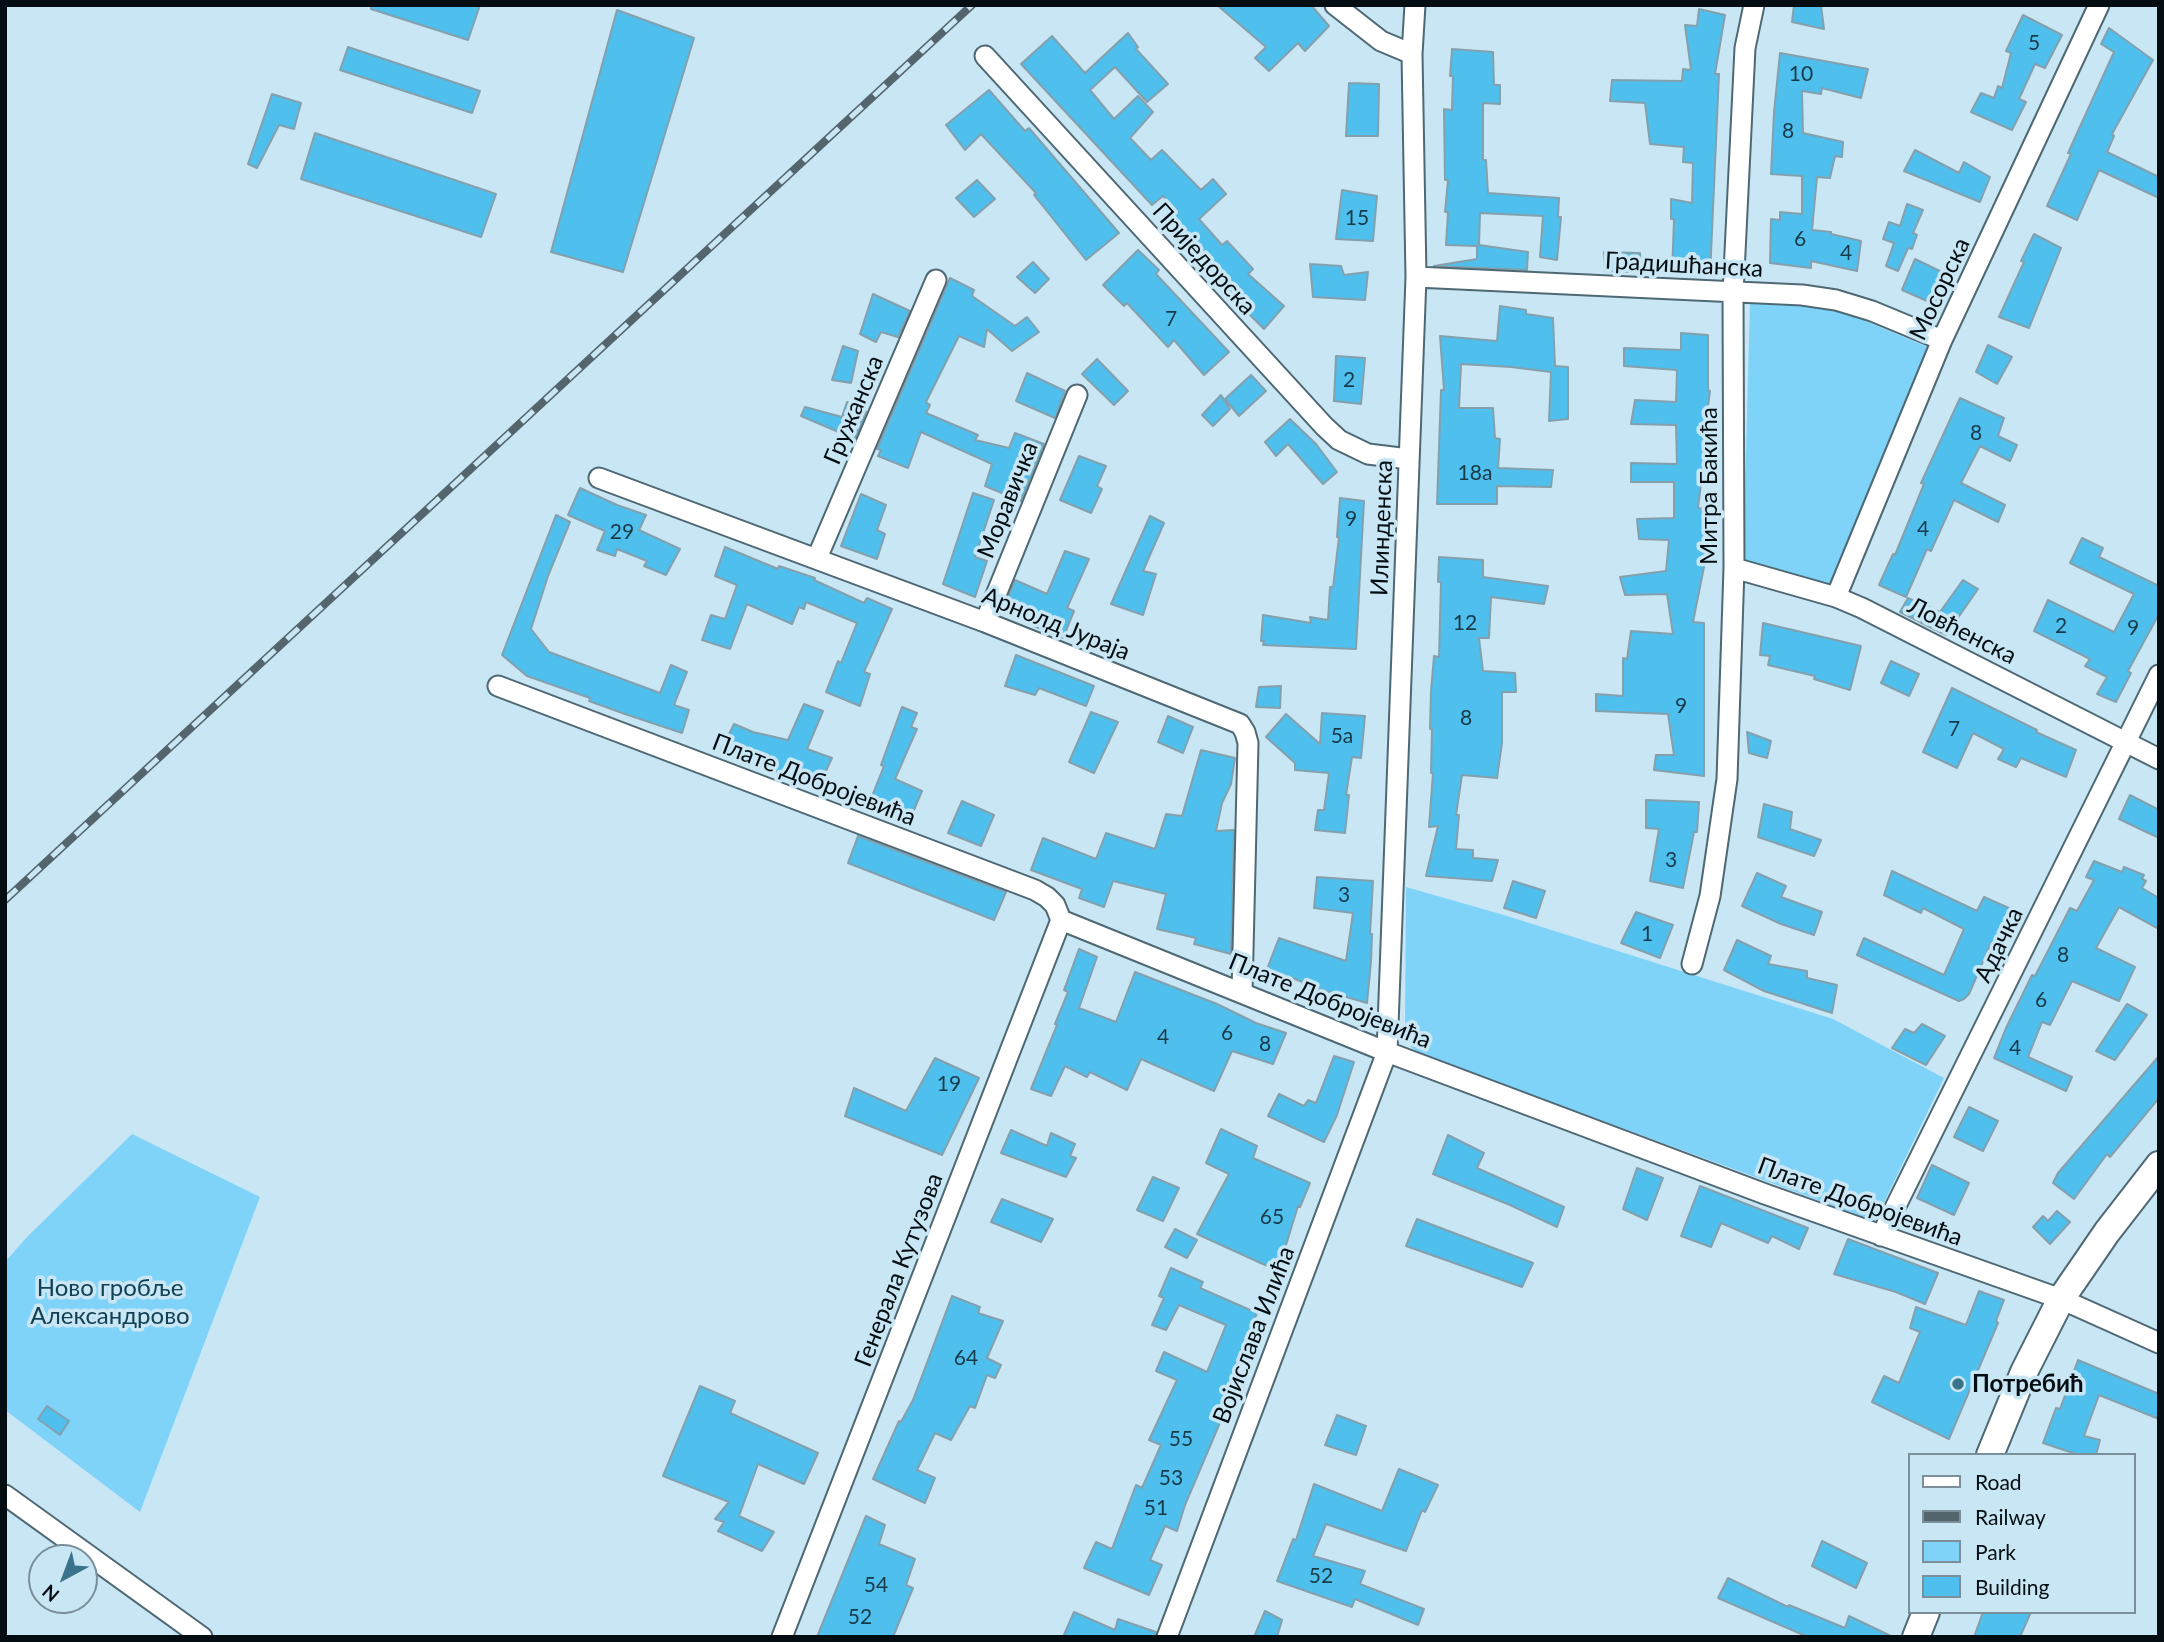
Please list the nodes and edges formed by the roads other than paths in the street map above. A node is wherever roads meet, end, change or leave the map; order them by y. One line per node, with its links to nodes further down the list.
1 (1335, 5): 5 (street)
2 (1415, 5): 5 (street, Илинденска)
3 (1754, 5): 9 (street, Митра Бакића)
4 (2099, 5): 10 (street, Мосорска)
5 (1412, 54): 7 (street, Илинденска)
6 (985, 56): 12 (street, Приједорска)
7 (1416, 276): 9 (street, Градишћанска); 12 (street, Илинденска)
8 (936, 280): 14 (street, Гружанска)
9 (1733, 293): 10 (street, Градишћанска); 15 (street, Митра Бакића)
10 (1942, 340): 16 (street, Мосорска)
11 (1077, 395): 17 (street, Моравичка)
12 (1409, 459): 25 (street, Илинденска)
13 (599, 478): 14 (street, Арнолд Јураја)
14 (817, 558): 17 (street, Арнолд Јураја)
15 (1734, 568): 16 (street, Ловћенска); 23 (street, Митра Бакића)
16 (1836, 597): 20 (street, Ловћенска)
17 (985, 622): 24 (street, Арнолд Јураја)
18 (2159, 675): 20 (street, Адачка)
19 (498, 686): 22 (street, Плате Добројевића)
20 (2126, 742): 21 (street, Ловћенска); 27 (street, Адачка)
21 (2159, 759)
22 (1061, 920): 24 (street, Плате Добројевића); 34 (street, Генерала Кутузова)
23 (1692, 964)
24 (1242, 992): 25 (street, Плате Добројевића)
25 (1387, 1052): 27 (street, Плате Добројевића); 35 (street, Војислава Илића)
26 (2159, 1166): 28 (main road)
27 (1881, 1236): 28 (street, Плате Добројевића)
28 (2061, 1300): 29 (street, Плате Добројевића); 30 (main road)
29 (2159, 1343)
30 (1991, 1453)
31 (5, 1495): 33 (street)
32 (1925, 1614): 36 (main road)
33 (202, 1637)
34 (782, 1637)
35 (1167, 1637)
36 (1916, 1637)

